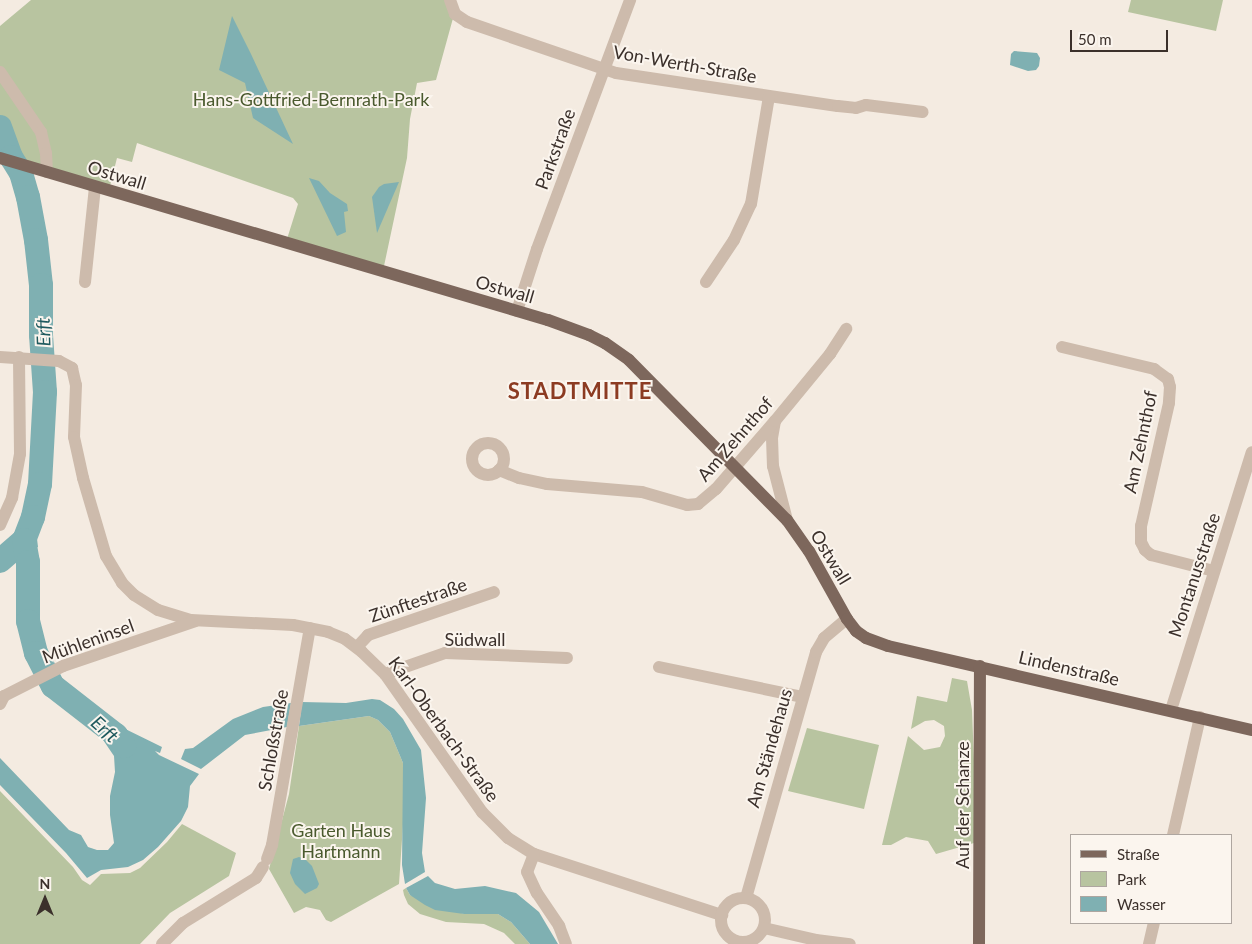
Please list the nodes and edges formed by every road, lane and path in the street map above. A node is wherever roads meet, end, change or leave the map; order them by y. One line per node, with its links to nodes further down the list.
1 (630, 0): 3 (street, Parkstraße)
2 (451, 5): 3 (street, Von-Werth-Straße)
3 (604, 68): 5 (street, Von-Werth-Straße); 12 (street, Parkstraße)
4 (0, 72): 8 (street)
5 (770, 96): 6 (street, Von-Werth-Straße); 11 (street)
6 (923, 112)
7 (0, 158): 8 (main road, Ostwall)
8 (47, 172): 9 (main road, Ostwall)
9 (95, 187): 10 (street); 12 (main road, Ostwall)
10 (84, 282)
11 (706, 282)
12 (517, 311): 19 (main road, Ostwall)
13 (846, 329): 17 (street, Am Zehnthof)
14 (1062, 347): 23 (street, Am Zehnthof)
15 (0, 357): 16 (street)
16 (23, 357): 22 (street); 26 (street, Karl-Oberbach-Straße)
17 (775, 421): 19 (street, Am Zehnthof); 21 (street)
18 (1252, 452): 23 (street, Montanusstraße)
19 (736, 467): 20 (street, Am Zehnthof); 21 (main road, Ostwall)
20 (499, 470)
21 (787, 520): 25 (main road, Ostwall)
22 (0, 525)
23 (1214, 571): 36 (street, Montanusstraße)
24 (494, 592): 29 (street, Zünftestraße)
25 (847, 619): 28 (main road, Ostwall); 34 (street, Am Ständehaus)
26 (196, 621): 27 (street, Karl-Oberbach-Straße); 35 (street, Mühleninsel)
27 (310, 628): 29 (street, Karl-Oberbach-Straße); 46 (street, Schloßstraße)
28 (878, 643): 32 (main road, Lindenstraße)
29 (357, 647): 33 (street, Karl-Oberbach-Straße)
30 (567, 658): 33 (street, Südwall)
31 (659, 666): 34 (street)
32 (980, 666): 36 (main road, Lindenstraße); 49 (main road, Auf der Schanze)
33 (385, 674): 40 (street, Karl-Oberbach-Straße)
34 (802, 697): 41 (street, Am Ständehaus)
35 (0, 704)
36 (1170, 710): 37 (main road, Lindenstraße)
37 (1200, 717): 38 (main road, Lindenstraße); 39 (street)
38 (1252, 730)
39 (1173, 834)
40 (534, 854): 42 (street, Karl-Oberbach-Straße); 47 (street)
41 (746, 898): 42 (street); 44 (street)
42 (722, 915): 45 (street)
43 (1154, 924): 50 (street)
44 (764, 928): 45 (street); 48 (street)
45 (750, 942)
46 (162, 944)
47 (566, 944)
48 (850, 944)
49 (979, 944)
50 (1149, 944)

